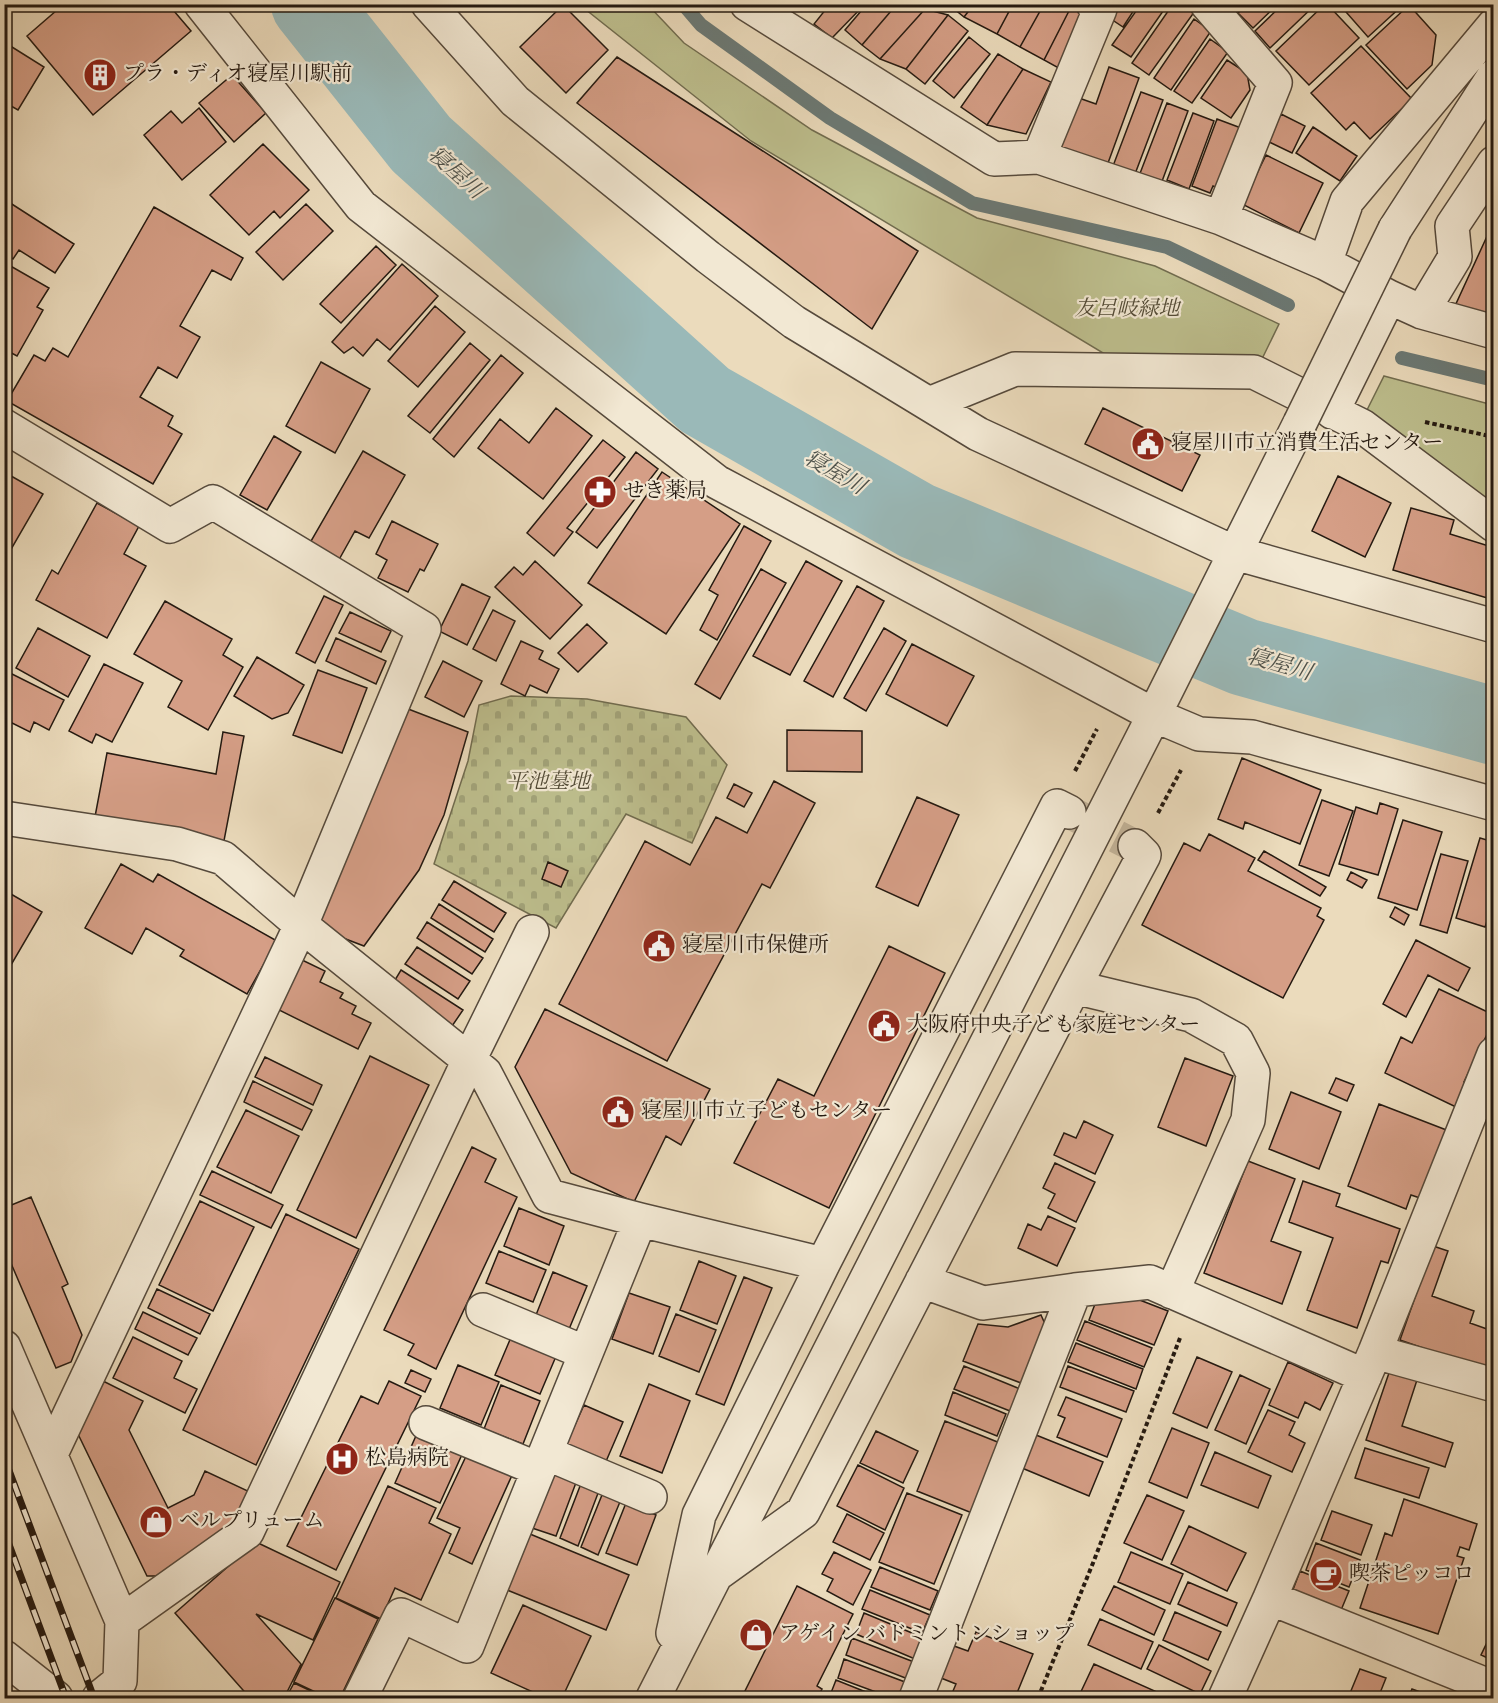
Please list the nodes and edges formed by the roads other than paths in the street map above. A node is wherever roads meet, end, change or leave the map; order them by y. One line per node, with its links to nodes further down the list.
1 (201, 4): 21 (street)
2 (428, 4): 15 (street)
3 (747, 4): 8 (street)
4 (1093, 4): 8 (street)
5 (1207, 4): 10 (street)
6 (1494, 25): 11 (street)
7 (1494, 76): 19 (street, bridge)
8 (1039, 157): 10 (street)
9 (1494, 163): 13 (street)
10 (1221, 218): 11 (street)
11 (1325, 263): 12 (street)
12 (1389, 297): 13 (street); 16 (street)
13 (1422, 312): 14 (street)
14 (1494, 332)
15 (929, 404): 16 (street); 19 (street)
16 (1332, 412): 18 (street)
17 (4, 426): 26 (street)
18 (1494, 525)
19 (1230, 563): 20 (street); 21 (street)
20 (1494, 626)
21 (1154, 715): 22 (street); 45 (street)
22 (1494, 804)
23 (1063, 809): 32 (street)
24 (4, 818): 26 (street)
25 (1137, 847): 28 (street)
26 (301, 925): 30 (street); 42 (street)
27 (532, 932): 30 (street)
28 (1074, 987): 33 (street); 35 (street)
29 (1494, 1054): 39 (street)
30 (469, 1060): 31 (street); 47 (street)
31 (640, 1220): 32 (street); 38 (street)
32 (824, 1264): 50 (street)
33 (922, 1281): 34 (street); 45 (street)
34 (1075, 1290): 35 (street); 54 (street)
35 (1183, 1297): 39 (street)
36 (483, 1310): 38 (street)
37 (5, 1348): 42 (street)
38 (586, 1353): 43 (street)
39 (1370, 1364): 40 (street); 46 (street)
40 (1494, 1385)
41 (426, 1423): 43 (street)
42 (51, 1454): 47 (street)
43 (542, 1461): 44 (street); 53 (street)
44 (650, 1497)
45 (717, 1574): 50 (street)
46 (1270, 1598): 49 (street); 55 (street)
47 (122, 1621): 52 (street)
48 (4, 1657): 51 (street)
49 (1494, 1688)
50 (658, 1689)
51 (56, 1698)
52 (99, 1698)
53 (360, 1698)
54 (916, 1698)
55 (1225, 1698)

